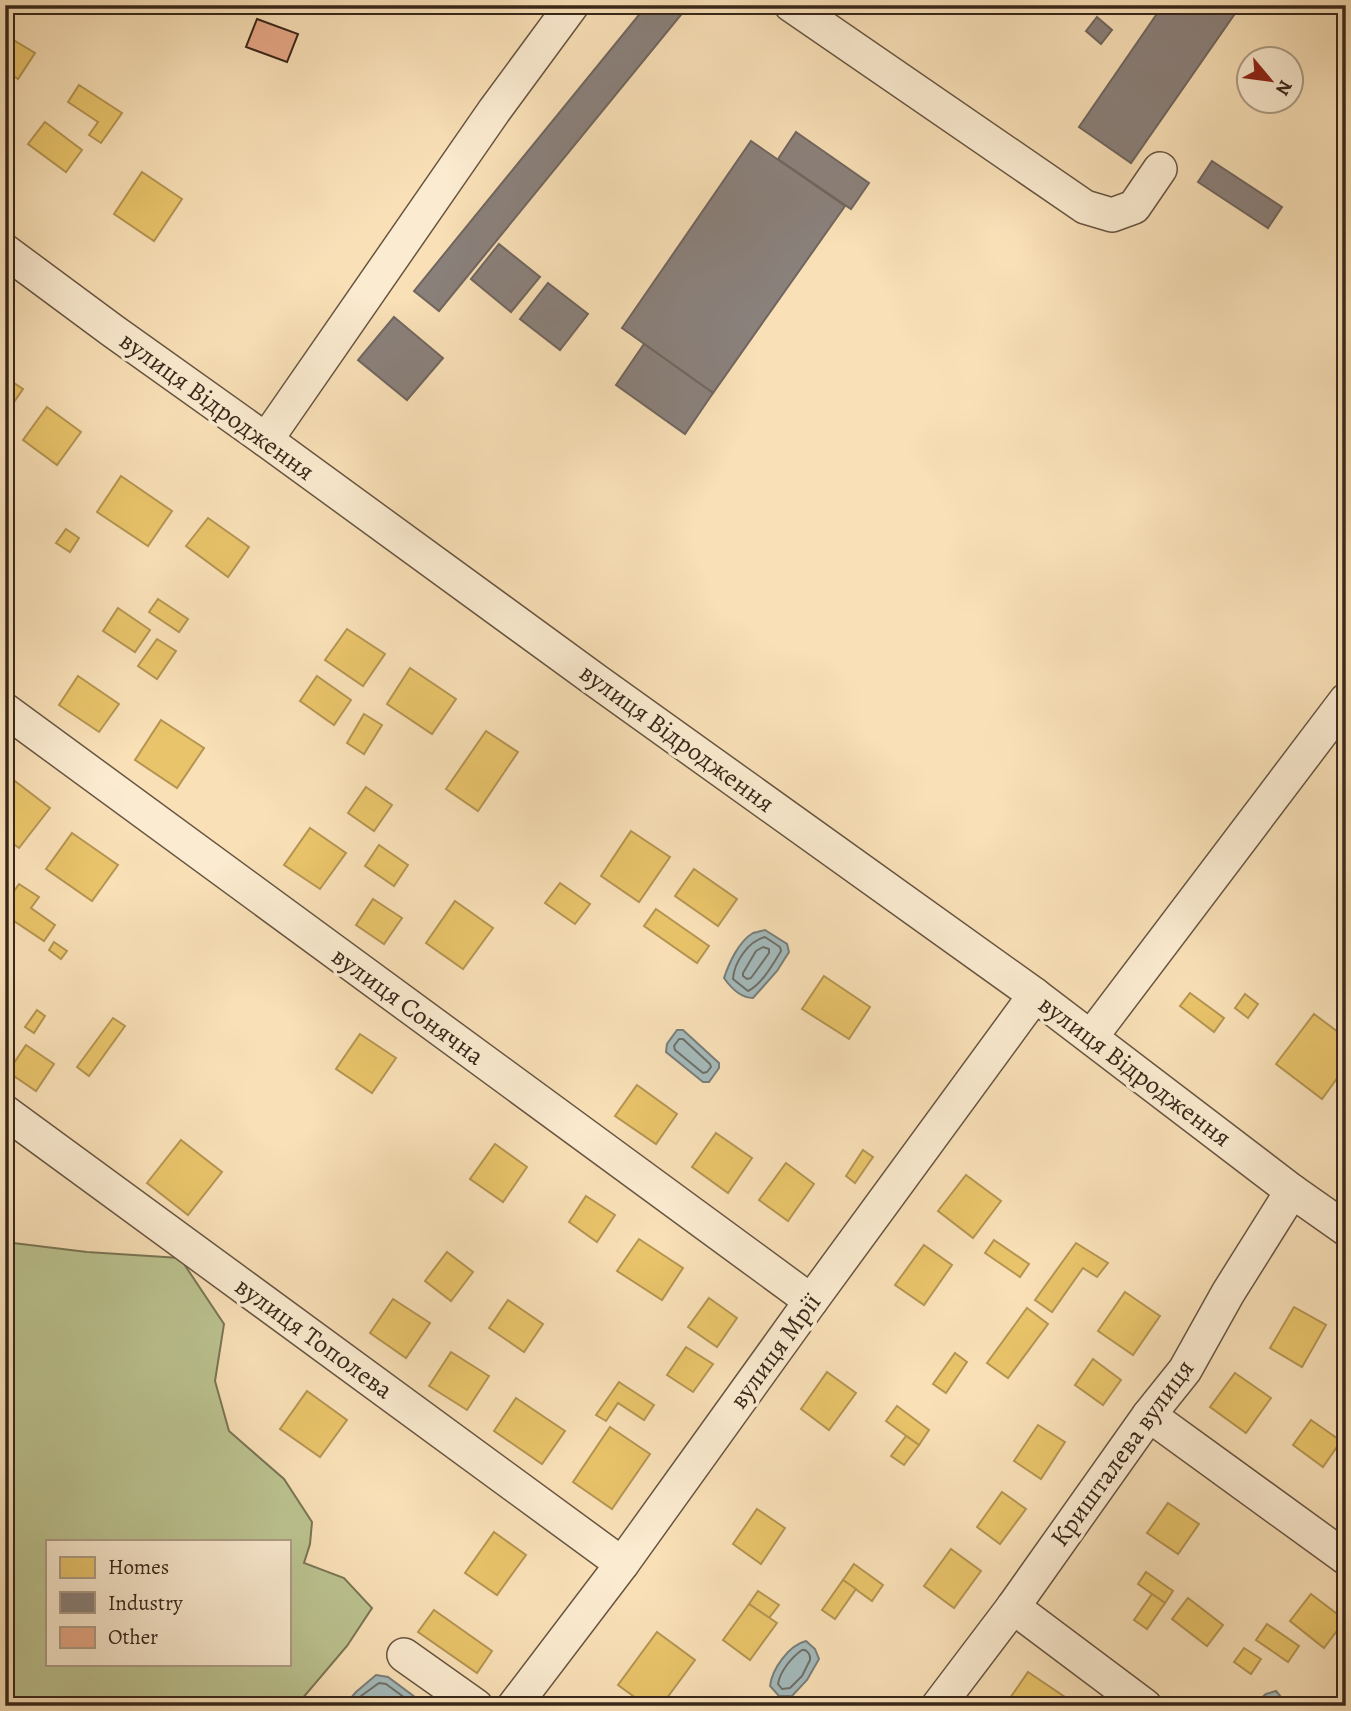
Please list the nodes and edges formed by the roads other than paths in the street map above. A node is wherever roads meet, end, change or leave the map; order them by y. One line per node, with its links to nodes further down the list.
1 (572, 5): 5 (street)
2 (791, 5): 3 (street)
3 (1160, 169)
4 (5, 251): 5 (street, вулиця Відродження)
5 (266, 440): 8 (street, вулиця Відродження)
6 (1346, 700): 9 (street)
7 (5, 710): 13 (street, вулиця Сонячна)
8 (1035, 995): 9 (street, вулиця Відродження); 13 (street, вулиця Мрії)
9 (1091, 1037): 11 (street, вулиця Відродження)
10 (5, 1112): 16 (street, вулиця Тополева)
11 (1292, 1191): 12 (street, вулиця Відродження); 14 (street, Кришталева вулиця)
12 (1346, 1229)
13 (811, 1301): 16 (street, вулиця Мрії)
14 (1149, 1415): 15 (street); 17 (street, Кришталева вулиця)
15 (1346, 1559)
16 (622, 1564): 20 (street, вулиця Мрії)
17 (1013, 1607): 21 (street, Кришталева вулиця); 22 (street)
18 (404, 1656): 19 (street)
19 (476, 1706)
20 (514, 1706)
21 (938, 1706)
22 (1145, 1706)

